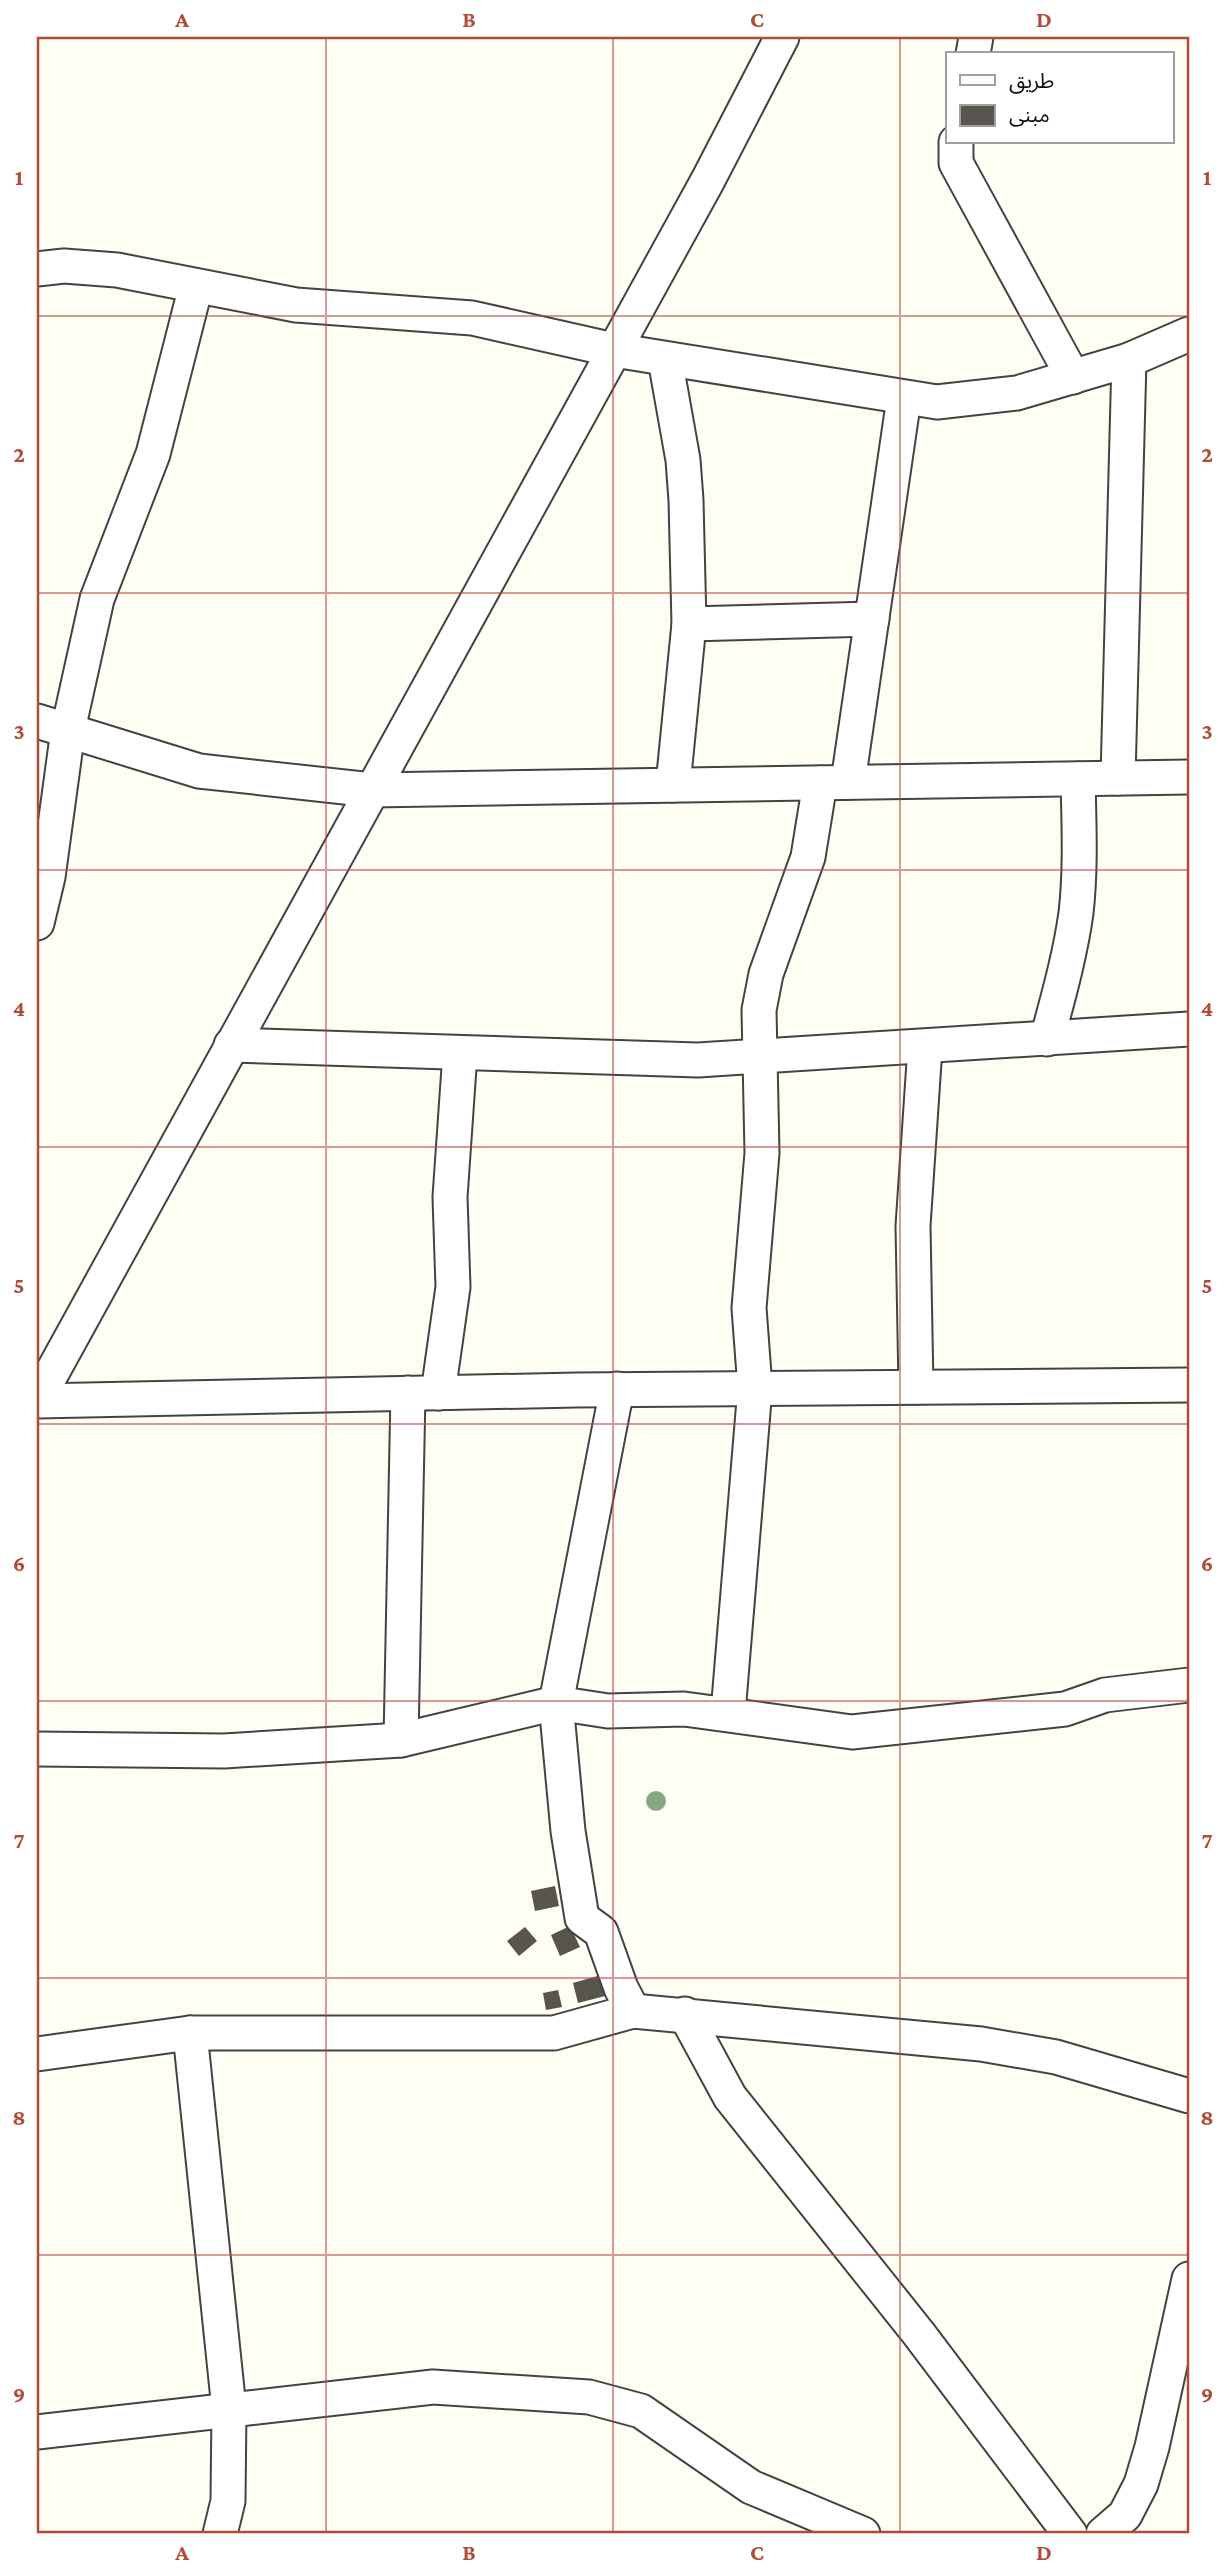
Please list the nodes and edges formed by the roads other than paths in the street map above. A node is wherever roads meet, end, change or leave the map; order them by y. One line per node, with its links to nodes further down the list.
1 (782, 37): 6 (street)
2 (956, 144): 9 (street)
3 (37, 270): 4 (street)
4 (197, 286): 6 (street); 13 (street)
5 (1189, 334): 8 (street)
6 (614, 350): 7 (street); 19 (street)
7 (665, 359): 10 (street); 12 (street)
8 (1129, 360): 9 (street); 15 (street)
9 (1073, 377): 10 (street)
10 (904, 398): 11 (street)
11 (872, 619): 12 (street); 17 (street)
12 (689, 624): 18 (street)
13 (52, 726): 19 (street); 20 (street)
14 (1189, 777): 15 (street)
15 (1118, 778): 16 (street)
16 (1078, 779): 17 (street); 22 (street)
17 (834, 783): 18 (street); 26 (street)
18 (673, 785): 19 (street)
19 (372, 790): 23 (street)
20 (37, 923)
21 (1189, 1030): 22 (street)
22 (1047, 1039): 24 (street)
23 (231, 1045): 25 (street); 32 (street)
24 (925, 1047): 26 (street); 28 (street)
25 (460, 1053): 26 (street); 31 (street)
26 (760, 1058): 29 (street)
27 (1189, 1385): 28 (street)
28 (916, 1387): 29 (street)
29 (755, 1388): 30 (street); 35 (street)
30 (617, 1389): 31 (street); 34 (street)
31 (423, 1393): 32 (street); 36 (street)
32 (37, 1400)
33 (1189, 1685): 35 (street)
34 (556, 1703): 35 (street); 36 (street); 38 (street)
35 (728, 1713)
36 (401, 1740): 37 (street)
37 (37, 1749)
38 (633, 2011): 39 (street); 40 (street)
39 (685, 2014): 42 (street); 48 (street)
40 (190, 2033): 41 (street); 44 (street)
41 (37, 2054)
42 (1189, 2096)
43 (1189, 2279): 49 (street)
44 (229, 2409): 45 (street); 46 (street); 47 (street)
45 (37, 2432)
46 (220, 2534)
47 (863, 2534)
48 (1070, 2534)
49 (1103, 2534)

